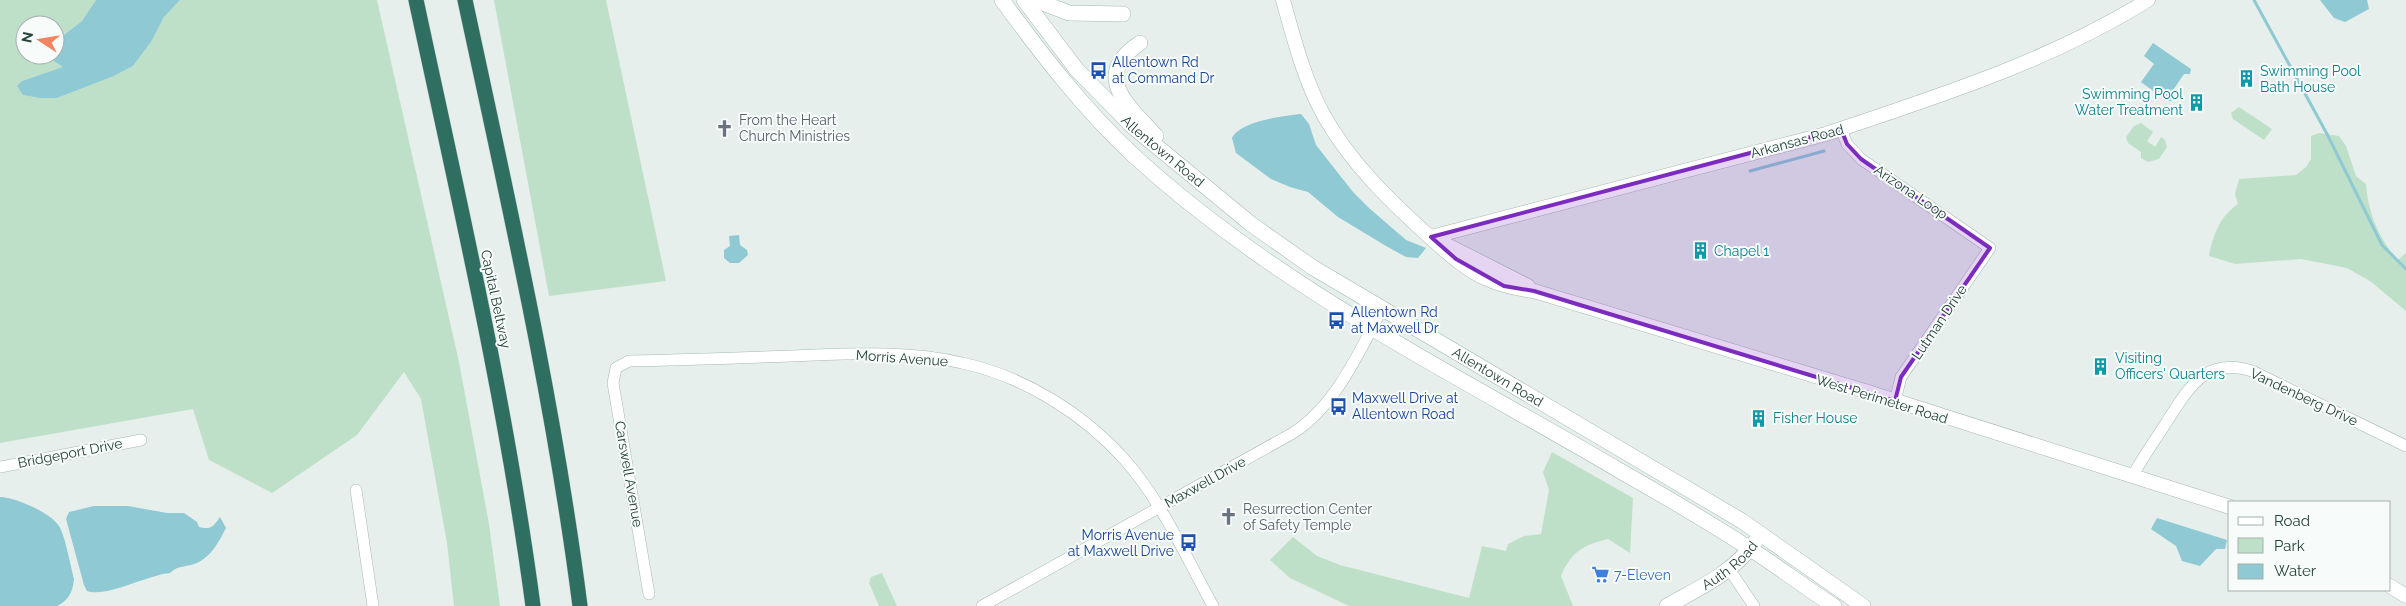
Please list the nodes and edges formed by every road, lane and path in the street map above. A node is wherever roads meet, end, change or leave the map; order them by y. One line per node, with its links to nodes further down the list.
1 (416, 0): 32 (highway, Capital Beltway)
2 (464, 0): 33 (highway)
3 (1002, 0): 15 (main road, Allentown Road)
4 (1024, 0): 11 (main road, Allentown Road)
5 (1036, 0): 8 (main road)
6 (1283, 0): 12 (street, West Perimeter Road)
7 (2148, 0): 10 (street, Arkansas Road)
8 (1124, 14)
9 (1140, 43): 11 (main road)
10 (1841, 129): 12 (street, Arkansas Road); 13 (street, Arizona Loop)
11 (1197, 181): 14 (main road, Allentown Road)
12 (1431, 237): 17 (street, West Perimeter Road)
13 (1990, 248): 17 (street, Lutman Drive)
14 (1382, 309): 15 (street, Maxwell Drive); 25 (main road, Allentown Road)
15 (1372, 328): 24 (street, Maxwell Drive); 26 (main road, Allentown Road)
16 (630, 361): 24 (street, Morris Avenue); 29 (street, Carswell Avenue)
17 (1895, 401): 21 (street, West Perimeter Road)
18 (141, 440): 20 (street, Bridgeport Drive)
19 (2406, 446): 21 (street, Vandenberg Drive)
20 (0, 467)
21 (2133, 475): 23 (street, West Perimeter Road)
22 (356, 490): 31 (street)
23 (2228, 507)
24 (1159, 508): 34 (street, Maxwell Drive); 35 (street, Morris Avenue)
25 (1760, 534): 26 (main road, Auth Road); 39 (main road, Allentown Road)
26 (1750, 549): 27 (main road, Auth Road); 38 (main road, Allentown Road)
27 (1729, 569): 36 (main road, Auth Road); 37 (street)
28 (2391, 587): 30 (street)
29 (649, 594)
30 (2406, 596)
31 (373, 606)
32 (532, 606)
33 (580, 606)
34 (982, 606)
35 (1212, 606)
36 (1667, 606)
37 (1754, 606)
38 (1834, 606)
39 (1863, 606)

